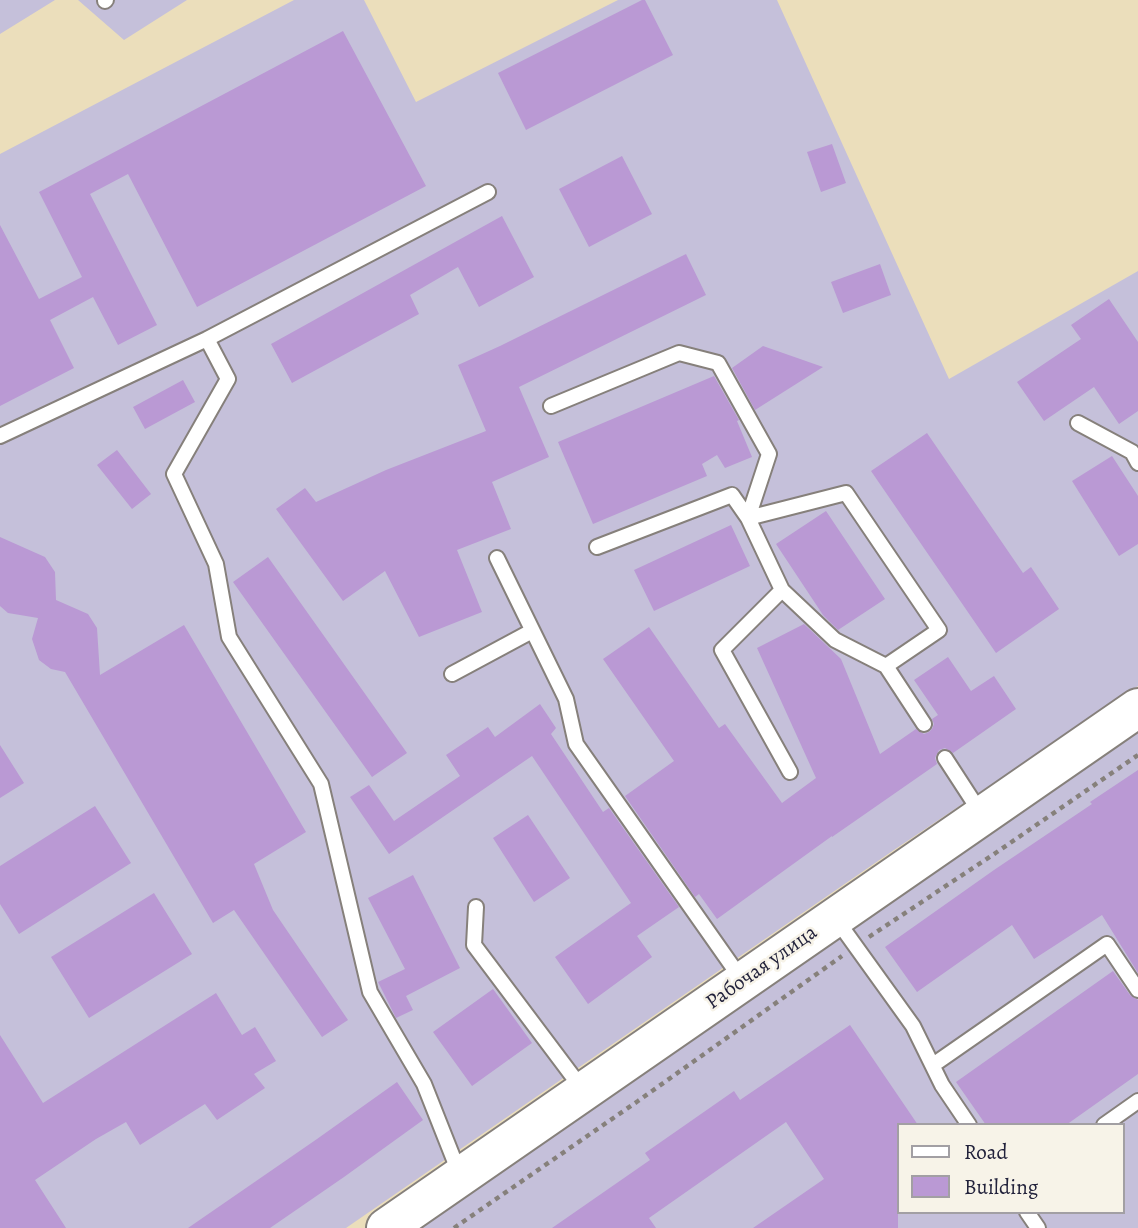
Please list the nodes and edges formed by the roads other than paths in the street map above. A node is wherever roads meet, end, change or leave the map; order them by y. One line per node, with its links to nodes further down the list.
1 (488, 192): 2 (lane)
2 (206, 340): 5 (lane); 28 (lane)
3 (551, 406): 7 (lane)
4 (1078, 423): 6 (lane)
5 (0, 436)
6 (1138, 463)
7 (748, 518): 8 (lane); 10 (lane); 12 (lane)
8 (597, 547)
9 (497, 558): 11 (lane)
10 (782, 590): 12 (lane); 17 (lane)
11 (532, 631): 13 (lane); 21 (lane)
12 (886, 666): 15 (lane)
13 (453, 674)
14 (1136, 713): 18 (street, Рабочая улица)
15 (924, 724)
16 (945, 758): 18 (lane)
17 (790, 772)
18 (982, 816): 20 (street, Рабочая улица)
19 (476, 907): 24 (lane)
20 (845, 932): 21 (street, Рабочая улица); 23 (lane)
21 (743, 981): 24 (street, Рабочая улица)
22 (1138, 990): 23 (lane)
23 (933, 1065): 26 (lane)
24 (584, 1092): 28 (street, Рабочая улица)
25 (1138, 1101): 27 (lane)
26 (968, 1123)
27 (1107, 1123)
28 (460, 1177): 29 (street, Рабочая улица)
29 (386, 1228)

